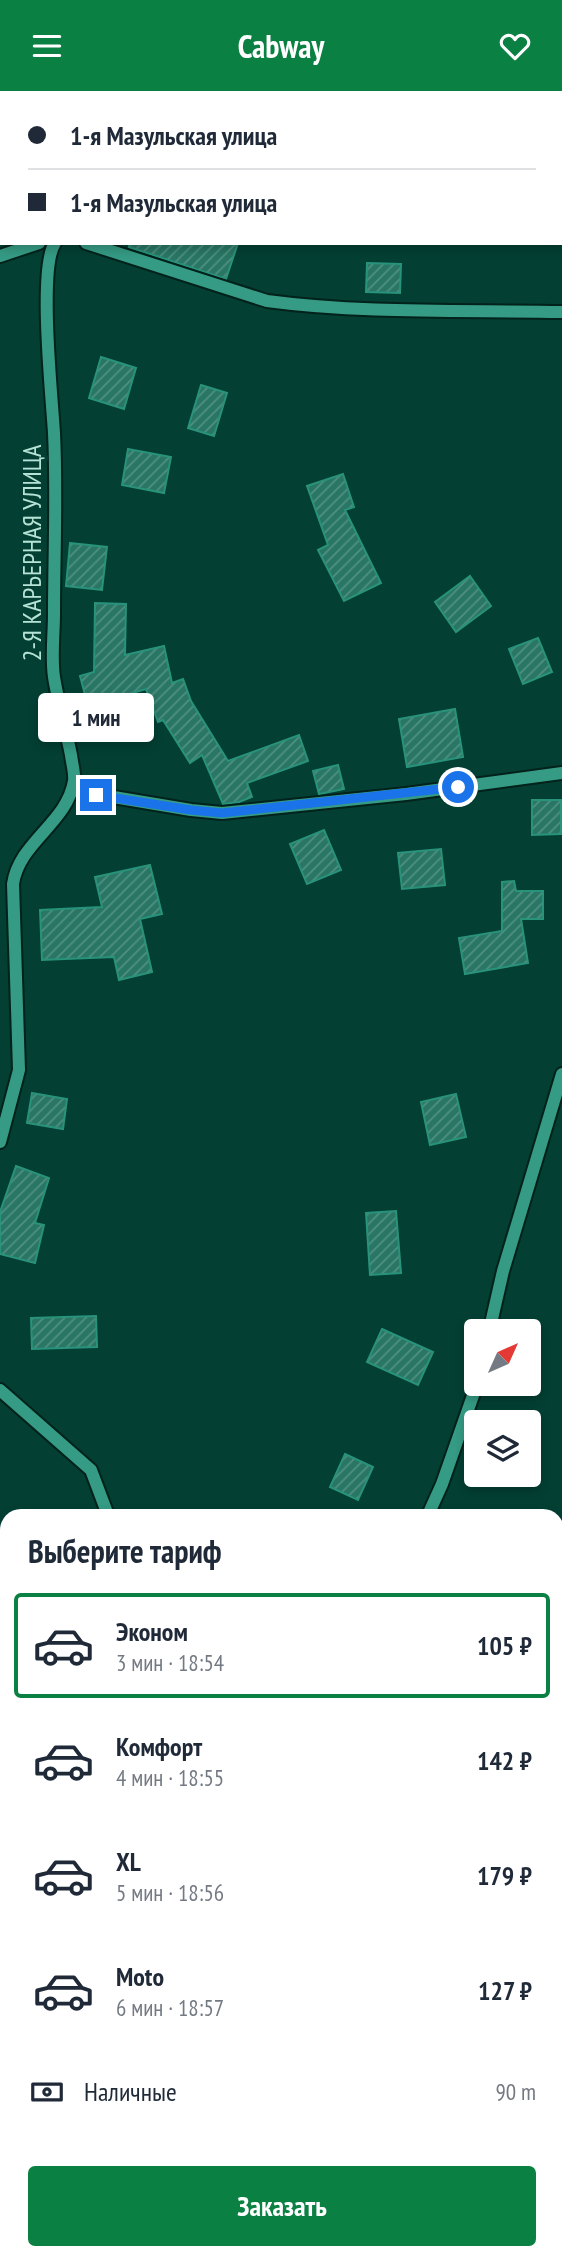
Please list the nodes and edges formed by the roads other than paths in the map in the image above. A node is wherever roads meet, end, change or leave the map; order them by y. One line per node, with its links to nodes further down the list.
1 (33, 245): 4 (street)
2 (54, 245): 7 (street, 2-Я КАРЬЕРНАЯ УЛИЦА)
3 (92, 245): 5 (street)
4 (0, 256)
5 (562, 312)
6 (562, 773): 7 (street)
7 (72, 790): 8 (street)
8 (7, 886): 10 (street)
9 (562, 1074): 11 (street)
10 (0, 1142)
11 (492, 1319)
12 (0, 1390): 14 (street)
13 (472, 1397): 15 (street)
14 (106, 1509)
15 (431, 1509)

